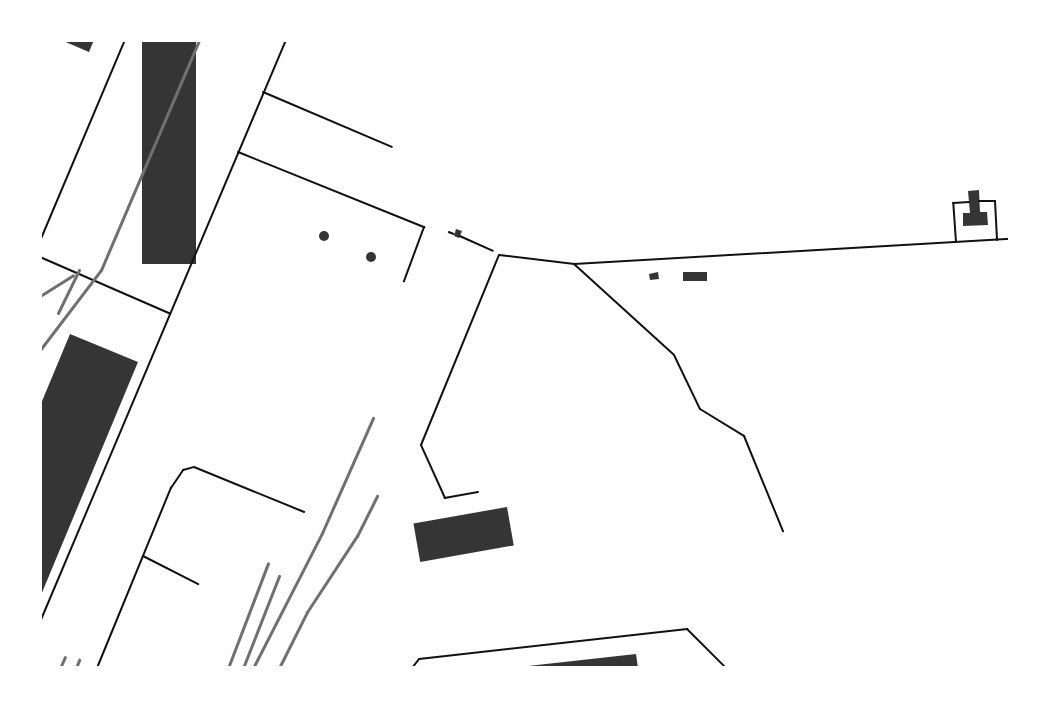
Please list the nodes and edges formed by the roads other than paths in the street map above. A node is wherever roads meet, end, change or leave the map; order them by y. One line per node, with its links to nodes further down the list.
1 (125, 40): 10 (lane)
2 (286, 40): 3 (lane)
3 (263, 92): 4 (lane); 5 (lane)
4 (392, 147)
5 (238, 152): 14 (lane); 15 (lane)
6 (979, 201): 9 (lane)
7 (969, 202): 11 (lane)
8 (1010, 239): 9 (lane)
9 (997, 240): 11 (lane)
10 (40, 241)
11 (956, 242): 13 (lane)
12 (40, 257): 15 (lane)
13 (574, 264): 16 (lane); 18 (lane)
14 (404, 281)
15 (169, 313): 21 (lane)
16 (478, 492)
17 (304, 512): 19 (lane)
18 (783, 531)
19 (143, 556): 20 (lane); 22 (lane)
20 (198, 584)
21 (40, 622)
22 (97, 668)
23 (412, 668): 24 (lane)
24 (726, 668)

